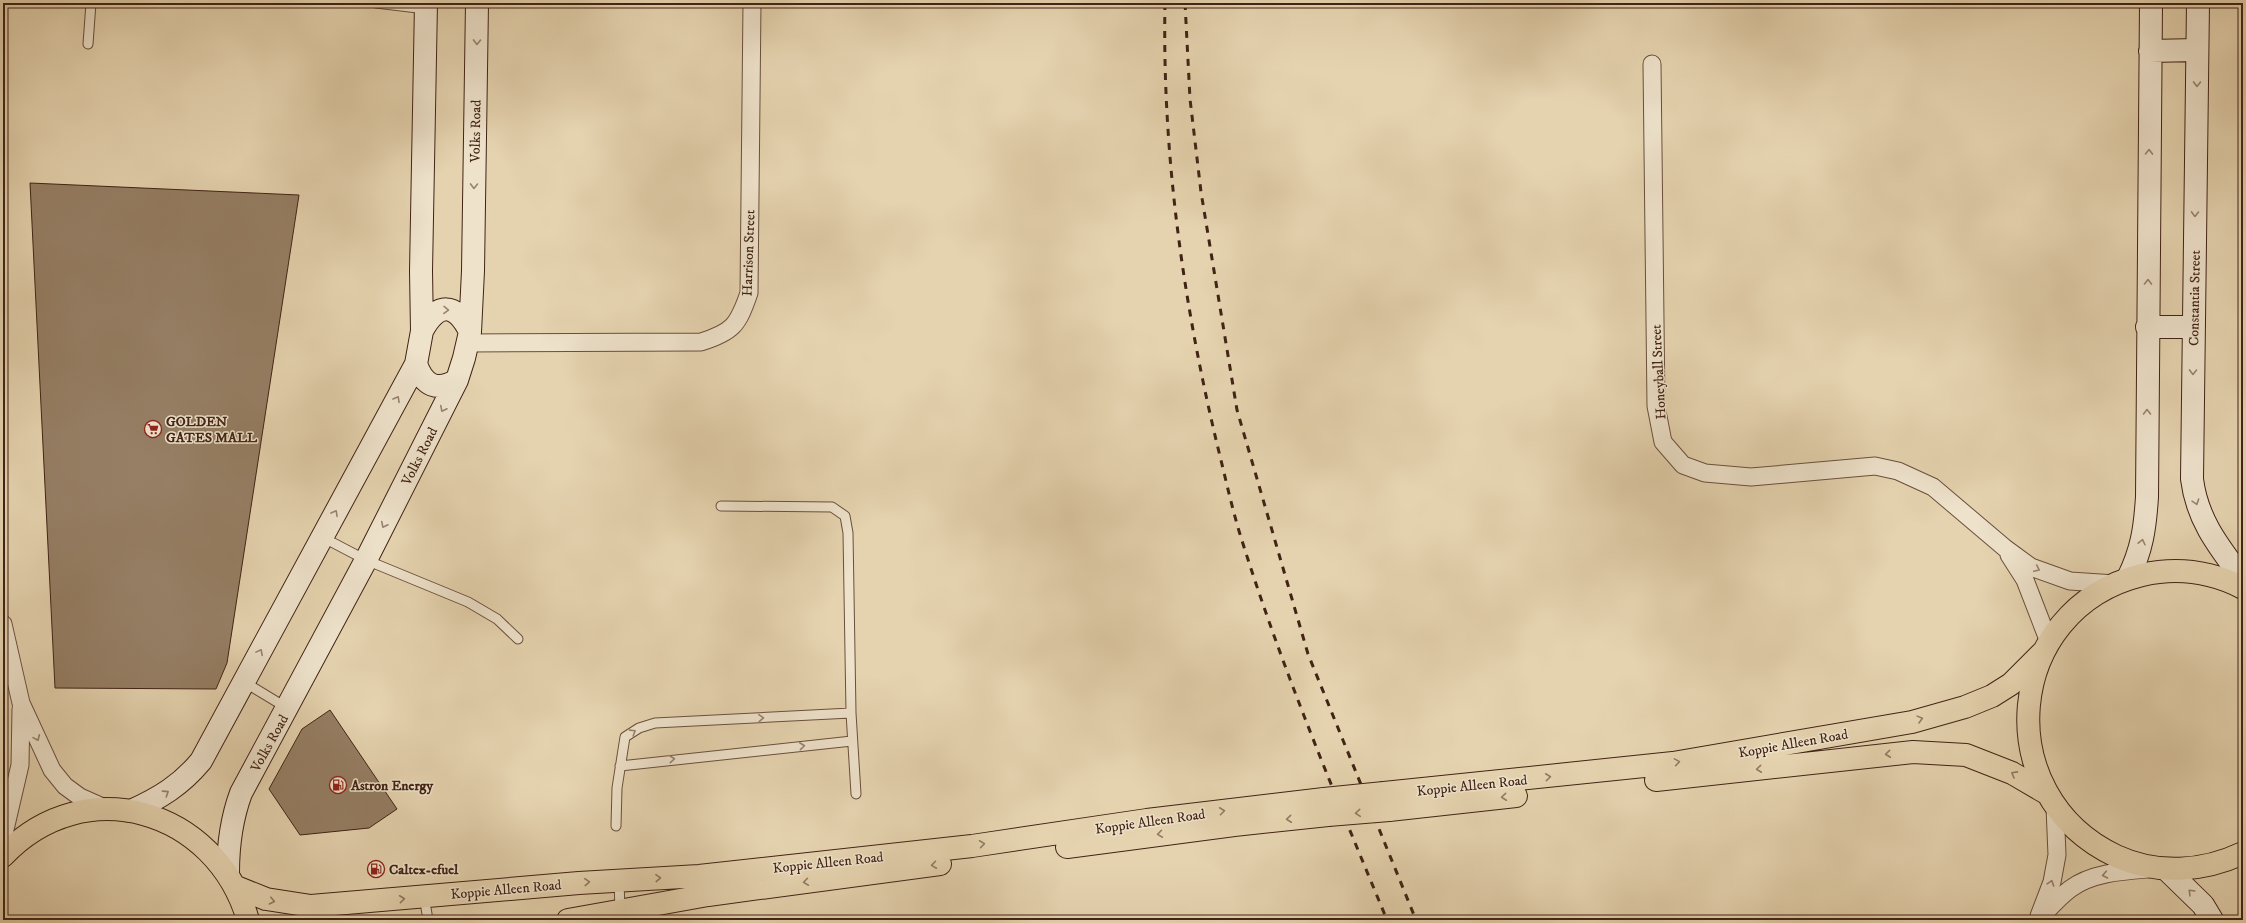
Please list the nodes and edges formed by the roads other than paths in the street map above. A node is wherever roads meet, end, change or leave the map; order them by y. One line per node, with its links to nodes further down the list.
1 (91, 3): 8 (lane)
2 (376, 3): 7 (lane)
3 (478, 3): 15 (street, Volks Road, one-way to 15)
4 (752, 3): 15 (street, Harrison Street)
5 (2151, 3): 10 (street)
6 (2198, 3): 9 (street, Constantia Street)
7 (426, 6): 14 (street)
8 (88, 44)
9 (2197, 50): 10 (street); 13 (street, Constantia Street, one-way to 13)
10 (2150, 51): 12 (street, one-way to 10)
11 (1652, 64): 20 (street, Honeyball Street)
12 (2147, 327): 13 (street); 23 (street, one-way to 12)
13 (2194, 327): 22 (street, Constantia Street, one-way to 22)
14 (422, 331): 15 (street, one-way to 15); 16 (street)
15 (469, 337): 17 (street, Volks Road)
16 (416, 364): 17 (street); 19 (street, one-way to 16)
17 (457, 380): 21 (street, Volks Road, one-way to 21)
18 (721, 506): 31 (lane)
19 (322, 537): 21 (lane); 28 (street, one-way to 19)
20 (2005, 548): 23 (street, Honeyball Street, one-way to 23); 27 (street, Honeyball Street)
21 (366, 560): 26 (lane); 30 (street, Volks Road)
22 (2243, 579)
23 (2122, 581): 24 (main road); 27 (main road)
24 (2243, 588)
25 (3, 624): 29 (street)
26 (518, 639)
27 (2046, 647): 35 (main road); 36 (main road, Koppie Alleen Road, one-way to 27)
28 (244, 682): 30 (lane); 39 (street, one-way to 28)
29 (21, 703): 38 (street, one-way to 38); 41 (street)
30 (288, 708): 45 (street, Volks Road)
31 (851, 713): 32 (lane); 33 (lane, one-way to 31)
32 (852, 741): 33 (lane, one-way to 32); 34 (lane)
33 (620, 766): 40 (lane)
34 (856, 794)
35 (2051, 800): 36 (main road, Koppie Alleen Road, one-way to 36); 44 (main road); 52 (street, one-way to 35)
36 (1386, 802): 37 (main road, Koppie Alleen Road, bridge)
37 (1326, 807): 46 (main road, Koppie Alleen Road, one-way to 37); 48 (main road, Koppie Alleen Road, one-way to 48)
38 (107, 809): 39 (main road); 43 (main road)
39 (131, 811): 45 (main road)
40 (616, 826)
41 (3, 838)
42 (2243, 853): 44 (main road)
43 (3, 856)
44 (2162, 868): 52 (street, one-way to 52); 53 (street, one-way to 44)
45 (232, 880): 47 (main road, Koppie Alleen Road, one-way to 47); 49 (main road)
46 (619, 880): 47 (main road, Koppie Alleen Road, one-way to 46); 48 (lane)
47 (424, 896): 50 (lane)
48 (621, 916): 51 (main road, Koppie Alleen Road)
49 (248, 920)
50 (428, 920)
51 (568, 920)
52 (2038, 920)
53 (2212, 920)

